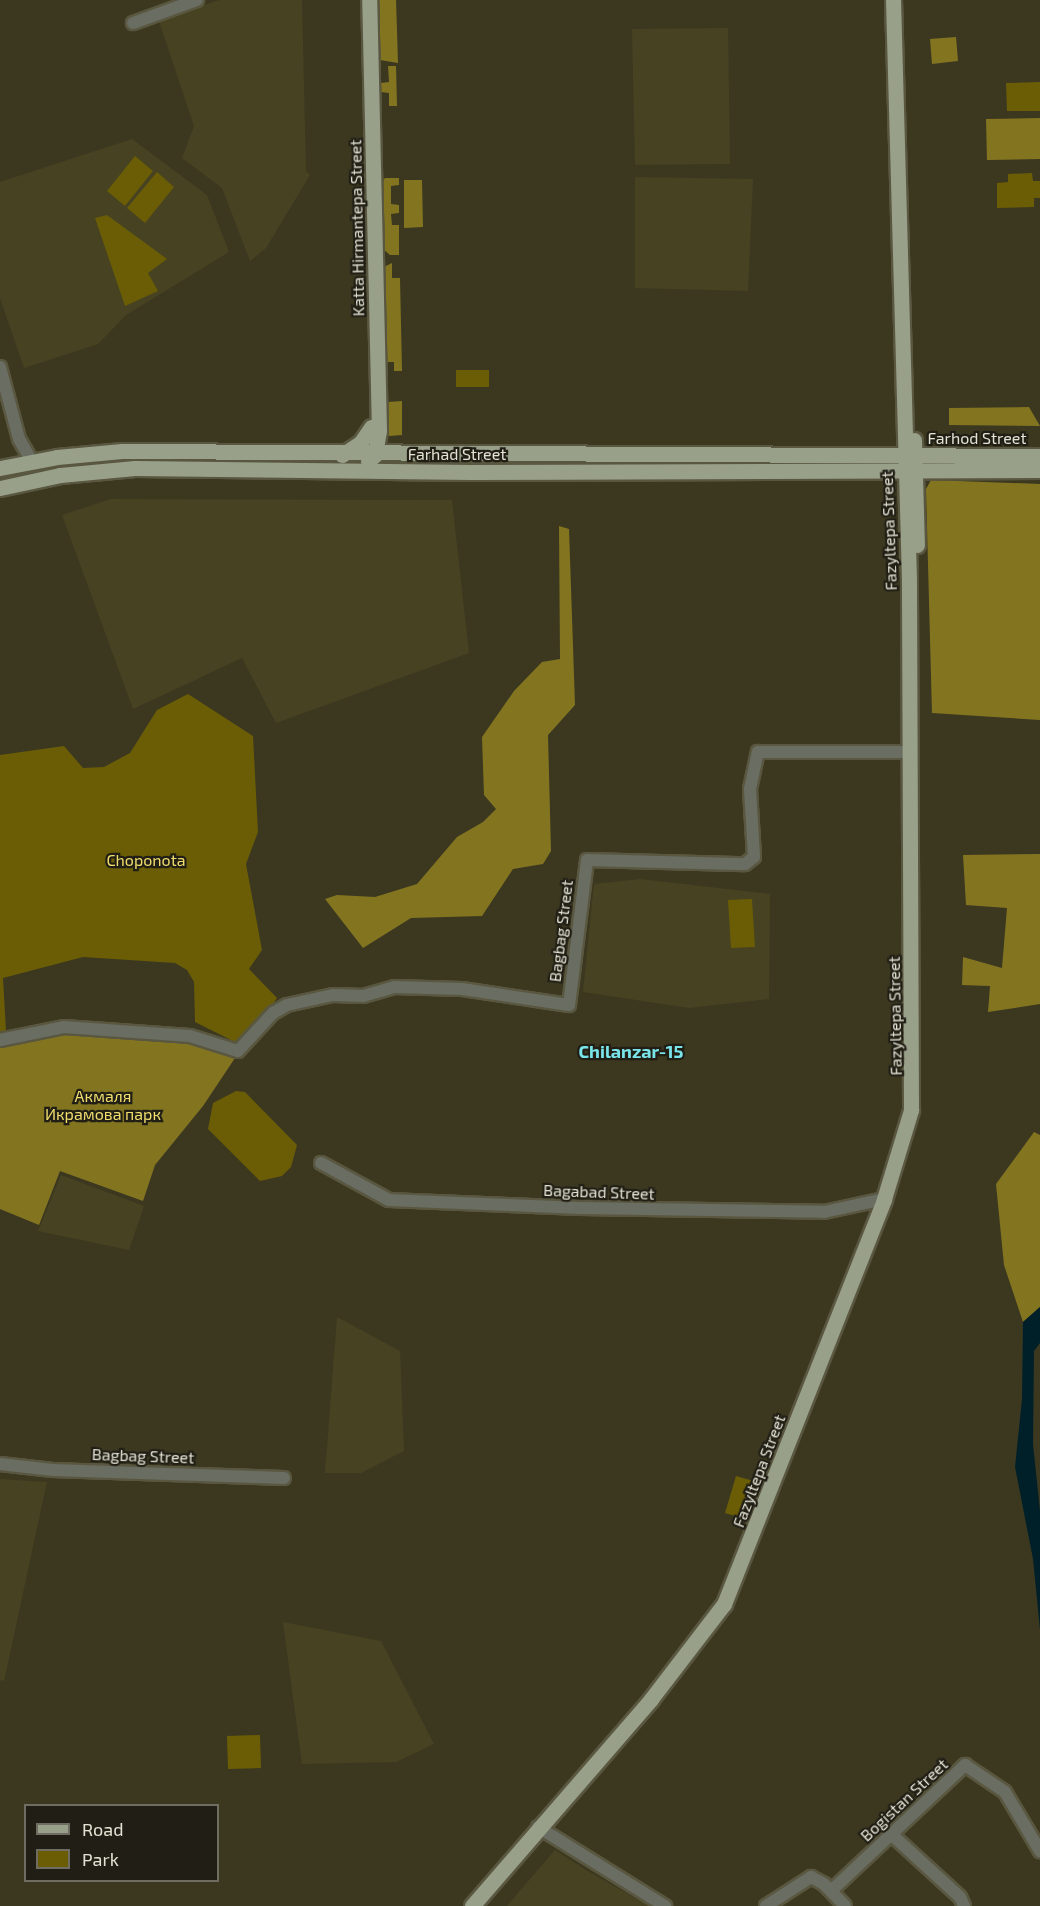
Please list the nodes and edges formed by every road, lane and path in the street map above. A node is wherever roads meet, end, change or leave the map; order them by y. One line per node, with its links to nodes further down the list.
1 (197, 0): 6 (street)
2 (362, 0): 8 (main road, Katta Hirmаntepa Street)
3 (369, 0): 8 (main road, Katta Hirmаntepa Street)
4 (893, 0): 15 (main road, Fazyltepa Street)
5 (900, 0): 15 (main road, Fazyltepa Street)
6 (133, 22)
7 (0, 368): 9 (street)
8 (375, 429): 10 (main road); 11 (main road, Katta Hirmаntepa Street); 12 (main road)
9 (19, 439): 14 (street); 16 (street)
10 (342, 455): 11 (main road, Farhad Street); 14 (main road, Farhad Street)
11 (375, 455): 12 (main road, Farhad Street); 18 (main road); 19 (main road)
12 (406, 455): 15 (main road, Farhad Street)
13 (1040, 456): 15 (main road, Farhod Street)
14 (31, 460): 16 (main road, Farhad Street)
15 (910, 463): 17 (main road, Farhod Street); 19 (main road, Farhad Street); 21 (main road, Fazyltepa Street); 24 (main road, Fazyltepa Street)
16 (7, 466)
17 (1040, 470)
18 (343, 472): 19 (main road, Farhad Street); 20 (main road, Farhad Street)
19 (396, 472)
20 (0, 488)
21 (911, 752): 22 (street, Bagbag Street); 24 (main road, Fazyltepa Street)
22 (0, 1040)
23 (321, 1162): 24 (street, Bagabad Street)
24 (887, 1200): 27 (main road, Fazyltepa Street)
25 (0, 1464): 26 (street, Bagbag Street)
26 (284, 1478)
27 (541, 1830): 31 (main road, Fazyltepa Street); 32 (main road, Fazyltepa Street); 33 (street)
28 (891, 1834): 29 (street, Bogistan Street); 30 (street, Bogistan Street); 36 (street)
29 (1040, 1851)
30 (832, 1890): 34 (street); 35 (street)
31 (472, 1906)
32 (484, 1906)
33 (665, 1906)
34 (766, 1906)
35 (845, 1906)
36 (964, 1906)

